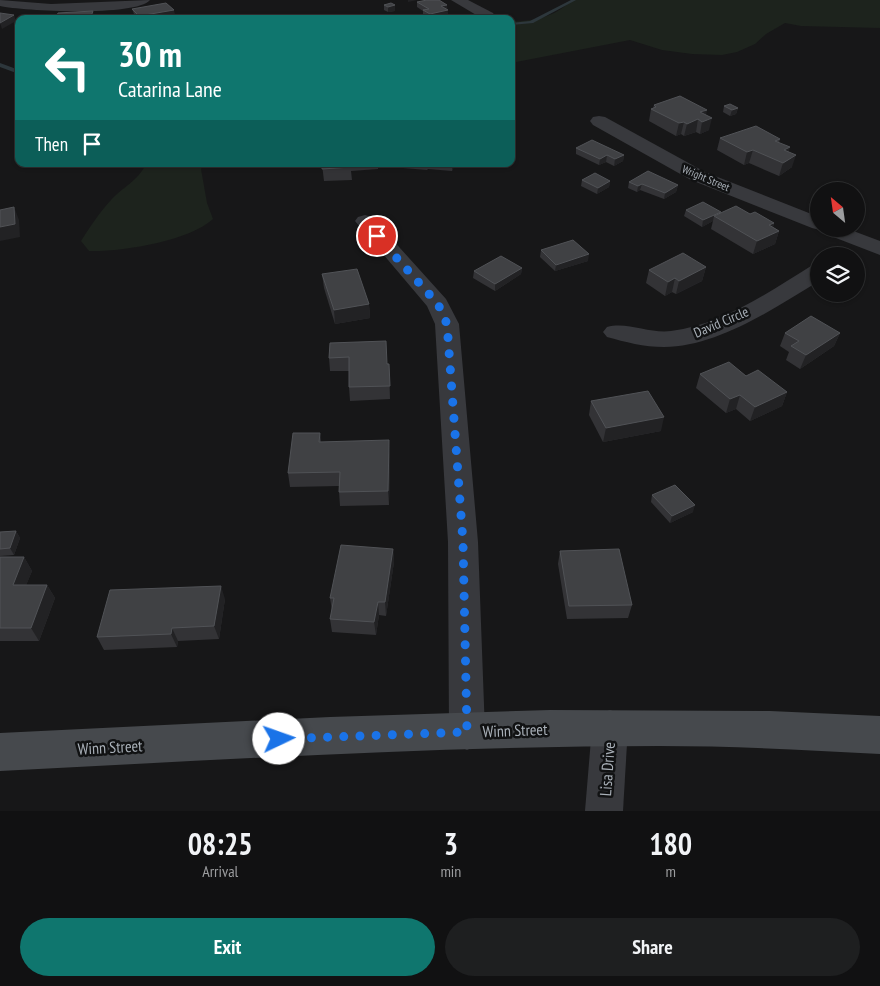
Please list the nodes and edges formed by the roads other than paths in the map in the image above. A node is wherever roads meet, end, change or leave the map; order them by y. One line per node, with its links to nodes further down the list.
1 (143, 0): 3 (street)
2 (458, 0): 4 (street)
3 (0, 2)
4 (486, 15)
5 (599, 121): 6 (street, Wright Street)
6 (810, 220)
7 (365, 221): 13 (street)
8 (853, 238): 9 (street)
9 (873, 246)
10 (810, 276): 11 (street, David Circle)
11 (614, 332)
12 (610, 727): 13 (main road, Winn Street); 14 (main road, Winn Street); 16 (street, Lisa Drive)
13 (467, 732): 15 (main road, Winn Street)
14 (880, 736)
15 (0, 752)
16 (604, 811)

